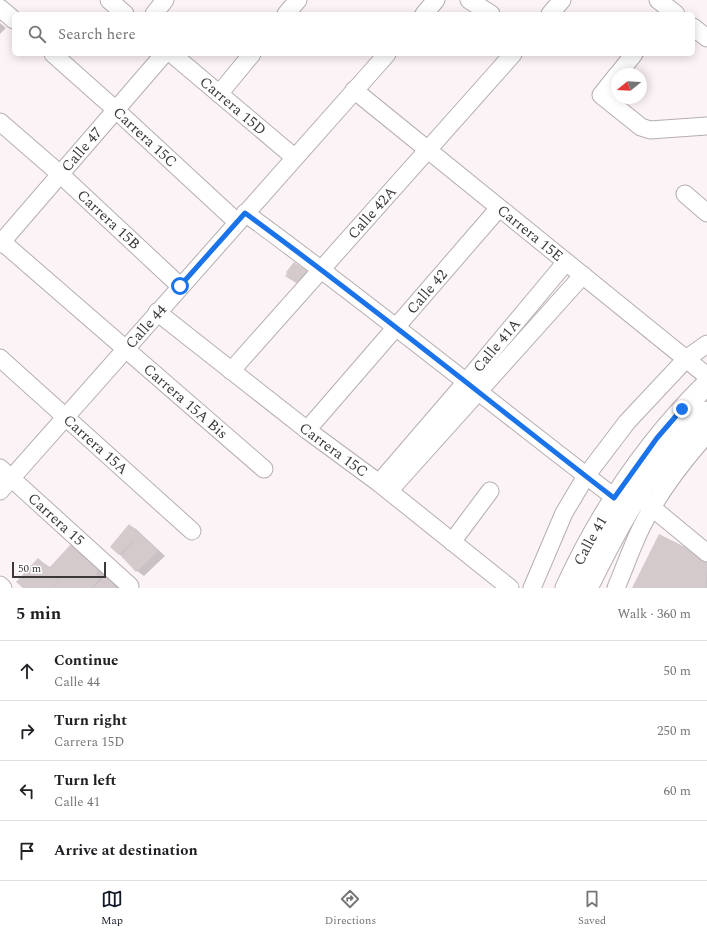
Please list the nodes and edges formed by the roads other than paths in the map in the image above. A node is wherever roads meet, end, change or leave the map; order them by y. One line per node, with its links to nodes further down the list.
1 (6, 0): 8 (street)
2 (109, 0): 9 (street)
3 (165, 0): 10 (street)
4 (298, 0): 11 (street)
5 (436, 0): 12 (street)
6 (469, 0): 13 (street)
7 (562, 0): 14 (street)
8 (0, 8): 15 (street)
9 (123, 12)
10 (156, 12)
11 (288, 12)
12 (426, 12)
13 (489, 12)
14 (552, 12)
15 (12, 18)
16 (695, 29): 17 (street)
17 (707, 38)
18 (55, 56): 31 (street, Carrera 15C)
19 (162, 56): 31 (street, Calle 47)
20 (174, 56): 28 (street, Carrera 15D)
21 (250, 56): 28 (street)
22 (385, 56): 27 (street, Calle 44)
23 (511, 56): 34 (street, Calle 42A)
24 (632, 56): 25 (street)
25 (622, 68)
26 (611, 82): 29 (street)
27 (354, 90): 34 (street, Carrera 15E); 35 (street, Calle 44)
28 (219, 94): 35 (street, Carrera 15D)
29 (611, 103)
30 (612, 104): 33 (street)
31 (116, 110): 36 (street, Calle 47); 40 (street, Carrera 15C)
32 (0, 122): 36 (street, Carrera 15B)
33 (707, 126)
34 (427, 149): 38 (street, Carrera 15E); 43 (street, Calle 42A)
35 (294, 158): 40 (street, Calle 44)
36 (60, 174): 41 (street, Calle 47); 45 (street, Carrera 15B)
37 (685, 194): 39 (street)
38 (499, 208): 42 (street, Carrera 15E); 47 (street, Calle 42)
39 (707, 212)
40 (241, 217): 43 (street); 45 (street, Calle 44)
41 (1, 242): 49 (street, Carrera 15A Bis)
42 (566, 262): 44 (street, Carrera 15E); 55 (street, Calle 41A)
43 (322, 269): 47 (street); 52 (street, Calle 42A)
44 (582, 275): 51 (street, Carrera 15E); 55 (street)
45 (180, 286): 46 (street, Calle 44)
46 (157, 312): 49 (street, Calle 44); 52 (street, Carrera 15C)
47 (395, 327): 55 (street); 58 (street, Calle 42)
48 (707, 344): 51 (street)
49 (125, 349): 57 (street, Calle 44); 60 (street, Carrera 15A Bis)
50 (0, 358): 57 (street, Carrera 15A)
51 (686, 359): 53 (street, Carrera 15E); 61 (street)
52 (231, 371): 58 (street, Carrera 15C)
53 (707, 376)
54 (707, 384): 65 (main road, Calle 41)
55 (472, 388): 61 (street); 63 (street, Calle 41A)
56 (707, 412): 66 (main road, Calle 41)
57 (66, 416): 62 (street, Calle 44); 67 (street, Carrera 15A)
58 (307, 430): 63 (street, Carrera 15C)
59 (707, 434): 66 (street)
60 (264, 468)
61 (586, 476): 65 (street); 74 (street)
62 (4, 479): 71 (street, Carrera 15)
63 (384, 487): 68 (street, Carrera 15C)
64 (490, 490): 68 (street)
65 (614, 498): 75 (main road, Calle 41)
66 (645, 502): 69 (street); 76 (main road, Calle 41); 77 (street)
67 (192, 531)
68 (452, 542): 73 (street, Carrera 15C)
69 (707, 553)
70 (0, 585): 72 (street)
71 (130, 586)
72 (3, 588)
73 (510, 588)
74 (532, 588)
75 (566, 588)
76 (587, 588)
77 (616, 588)

